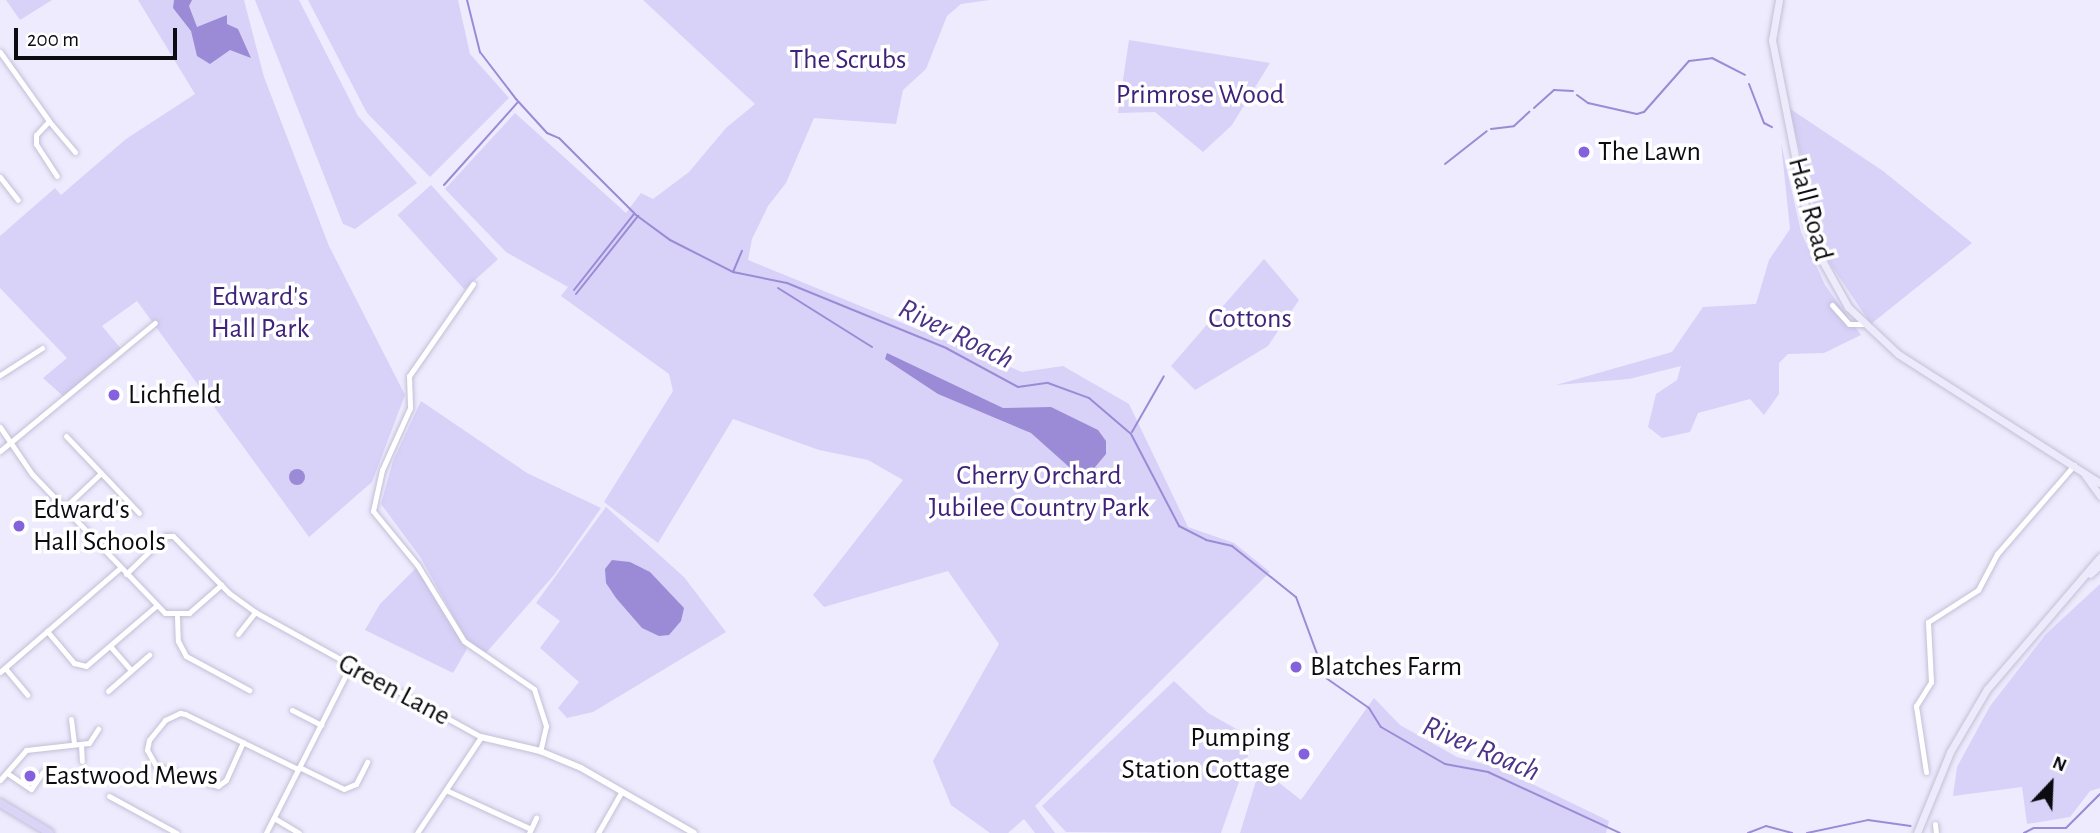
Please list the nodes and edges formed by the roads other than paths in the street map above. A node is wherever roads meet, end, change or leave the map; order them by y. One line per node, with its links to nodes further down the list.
1 (1779, 0): 11 (main road, Hall Road)
2 (0, 52): 3 (street)
3 (48, 120): 4 (street); 5 (street)
4 (75, 152)
5 (57, 176)
6 (0, 177): 7 (street)
7 (18, 200)
8 (473, 284): 50 (street)
9 (1832, 305): 11 (street)
10 (155, 323): 16 (street)
11 (1864, 324): 18 (main road, Hall Road)
12 (42, 348): 13 (street)
13 (0, 375)
14 (0, 427): 16 (street)
15 (66, 436): 19 (street)
16 (10, 443): 17 (street); 22 (street)
17 (0, 451)
18 (2074, 464): 20 (main road, Hall Road); 21 (main road, Hall Road); 55 (street)
19 (101, 473): 22 (street); 23 (street)
20 (2100, 482)
21 (2100, 496)
22 (64, 508): 26 (street)
23 (139, 513)
24 (2100, 557): 29 (main road)
25 (2100, 565): 29 (main road)
26 (120, 568): 27 (street); 33 (street)
27 (126, 574): 28 (street, Green Lane); 30 (street)
28 (221, 585): 31 (street, Green Lane); 32 (street)
29 (2065, 595): 73 (main road)
30 (156, 606): 32 (street); 35 (street)
31 (255, 612): 34 (street); 37 (street, Green Lane)
32 (177, 617): 40 (street)
33 (47, 631): 35 (street); 38 (street)
34 (238, 634)
35 (110, 646): 39 (street)
36 (149, 655): 39 (street)
37 (349, 667): 45 (street); 47 (street, Green Lane)
38 (2, 670): 42 (street)
39 (131, 670): 41 (street)
40 (249, 690)
41 (108, 691)
42 (28, 695)
43 (292, 710): 45 (street)
44 (71, 719): 49 (street)
45 (321, 725): 53 (street)
46 (98, 729): 49 (street)
47 (481, 737): 50 (street, Green Lane); 58 (street)
48 (243, 742): 48 (street); 53 (street)
49 (77, 744): 51 (street); 56 (street)
50 (540, 751): 59 (street, Green Lane)
51 (82, 761)
52 (367, 762): 53 (street)
53 (299, 768): 62 (street)
54 (43, 772): 56 (street)
55 (1926, 772)
56 (7, 773): 57 (street)
57 (0, 780)
58 (448, 791): 65 (street); 70 (street)
59 (622, 791): 71 (street); 72 (street, Green Lane)
60 (109, 796): 67 (street)
61 (0, 803): 66 (main road)
62 (274, 818): 68 (street); 69 (street)
63 (536, 818): 65 (street)
64 (1935, 824): 74 (street)
65 (530, 831)
66 (50, 833)
67 (177, 833)
68 (266, 833)
69 (299, 833)
70 (417, 833)
71 (598, 833)
72 (694, 833)
73 (1917, 833)
74 (1936, 833)

